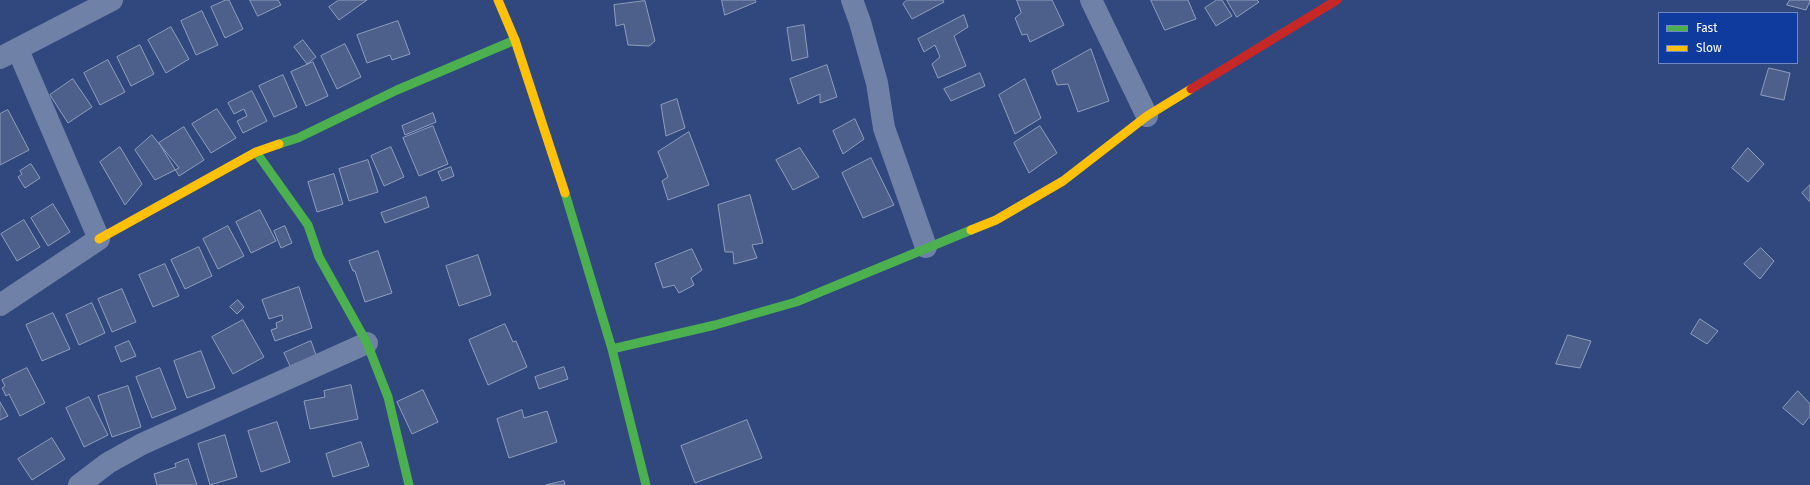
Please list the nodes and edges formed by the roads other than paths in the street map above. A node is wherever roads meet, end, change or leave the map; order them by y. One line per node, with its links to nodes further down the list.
1 (112, 0): 7 (street)
2 (498, 0): 6 (street)
3 (852, 0): 11 (street)
4 (1091, 0): 8 (street)
5 (1337, 0): 8 (street)
6 (515, 40): 9 (street); 14 (street)
7 (9, 54): 10 (street)
8 (1147, 116): 11 (street)
9 (256, 152): 10 (street); 13 (street)
10 (99, 239): 12 (street)
11 (926, 247): 14 (street)
12 (0, 305)
13 (367, 343): 15 (street); 16 (street)
14 (612, 349): 17 (street)
15 (79, 485)
16 (409, 485)
17 (646, 485)

